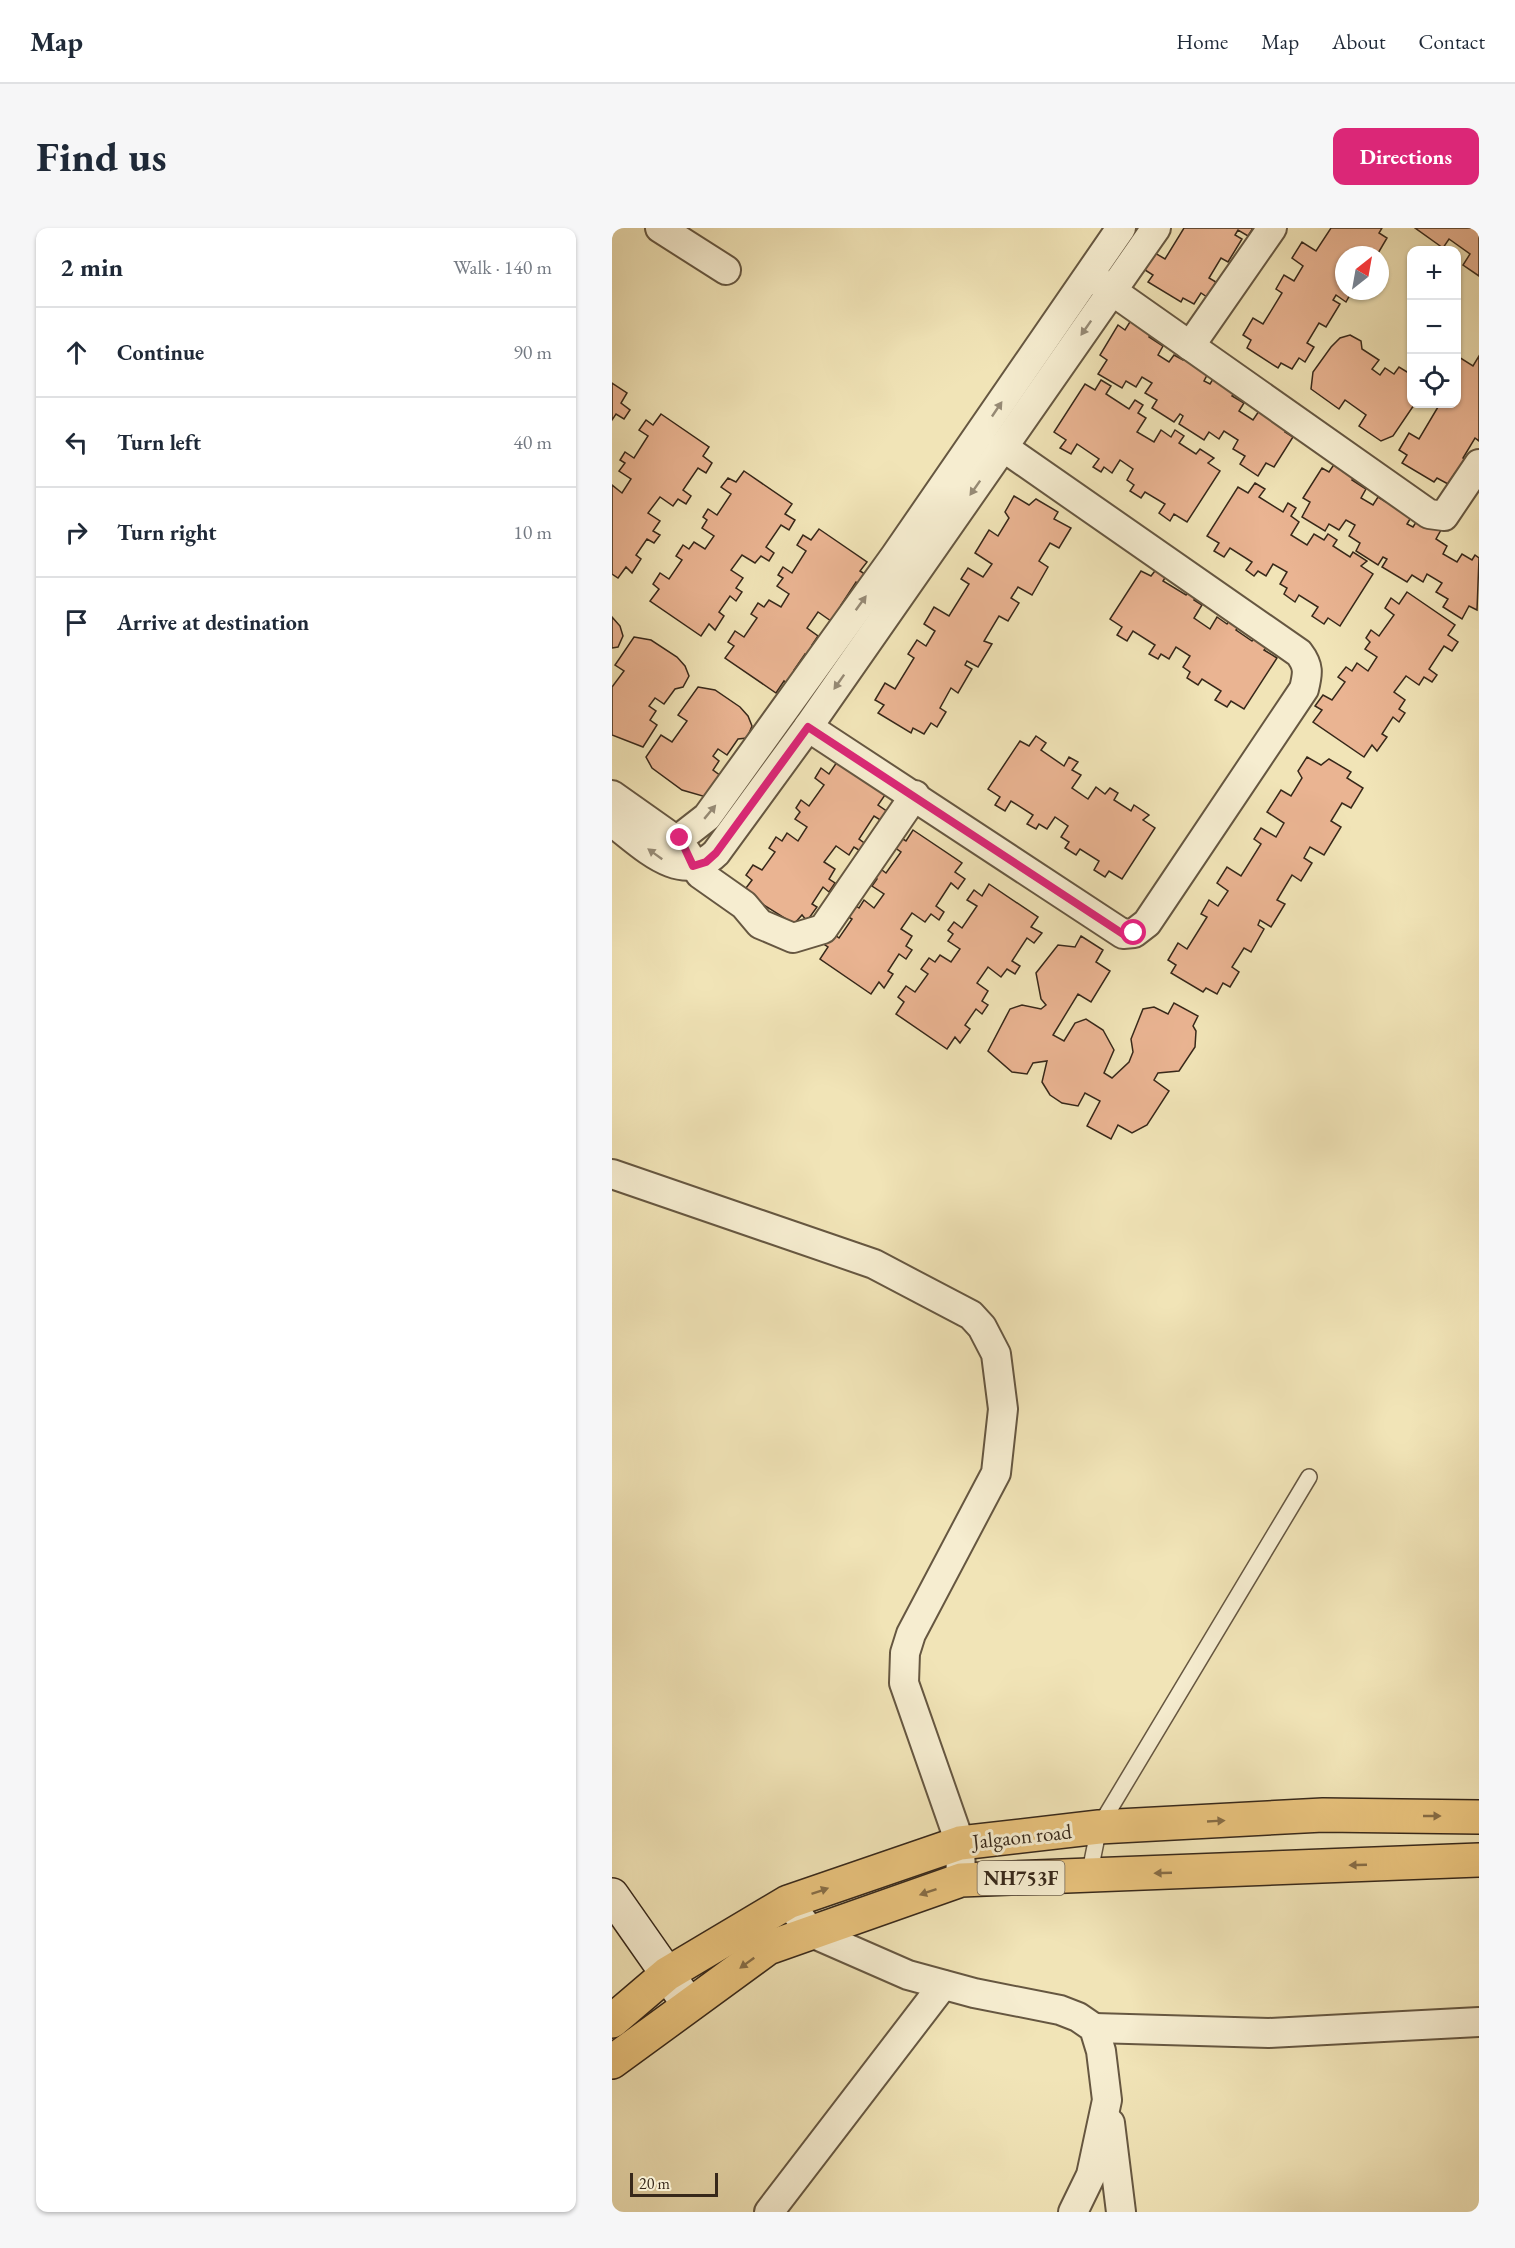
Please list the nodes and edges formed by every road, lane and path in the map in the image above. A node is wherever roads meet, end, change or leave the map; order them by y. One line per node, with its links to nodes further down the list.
1 (660, 228): 5 (street)
2 (1121, 228): 6 (street)
3 (1156, 228): 7 (street)
4 (1272, 228): 8 (street)
5 (726, 270)
6 (1088, 275): 7 (street); 11 (street, one-way to 6)
7 (1112, 291): 8 (street); 9 (street, one-way to 9)
8 (1190, 346): 10 (street)
9 (1003, 447): 11 (street, one-way to 11); 14 (street)
10 (1479, 464)
11 (855, 636): 12 (street, one-way to 12); 16 (street, one-way to 11)
12 (808, 727): 14 (street); 17 (street)
13 (612, 795): 16 (street)
14 (915, 795): 17 (street)
15 (612, 822): 17 (street, one-way to 15)
16 (680, 838): 17 (street)
17 (693, 866)
18 (612, 1174): 23 (street)
19 (1309, 1477): 22 (lane)
20 (1389, 1816): 21 (highway, Jalgaon road / NH753F, one-way to 21); 22 (highway, Jalgaon road / NH753F, one-way to 20); 25 (highway)
21 (1479, 1817)
22 (1099, 1827): 23 (highway, Jalgaon road / NH753F); 26 (lane)
23 (960, 1843): 27 (street); 29 (highway, Jalgaon road / NH753F, one-way to 23)
24 (1479, 1860): 25 (highway, NH753F)
25 (1394, 1863): 26 (highway, NH753F, one-way to 26)
26 (1089, 1876): 27 (highway, NH753F)
27 (961, 1880): 30 (highway, NH753F, one-way to 30)
28 (612, 1895): 31 (street)
29 (788, 1902): 30 (street); 31 (highway, Jalgaon road / NH753F)
30 (812, 1933): 32 (street); 33 (highway, NH753F, one-way to 33)
31 (667, 1974): 33 (street); 34 (highway, Jalgaon road / NH753F)
32 (943, 1985): 36 (street); 39 (street)
33 (689, 2005): 37 (highway, NH753F)
34 (612, 2021)
35 (1479, 2022): 36 (street)
36 (1094, 2028): 38 (street)
37 (612, 2062)
38 (1107, 2100): 40 (street); 41 (street)
39 (768, 2212)
40 (1073, 2212)
41 (1121, 2212)

